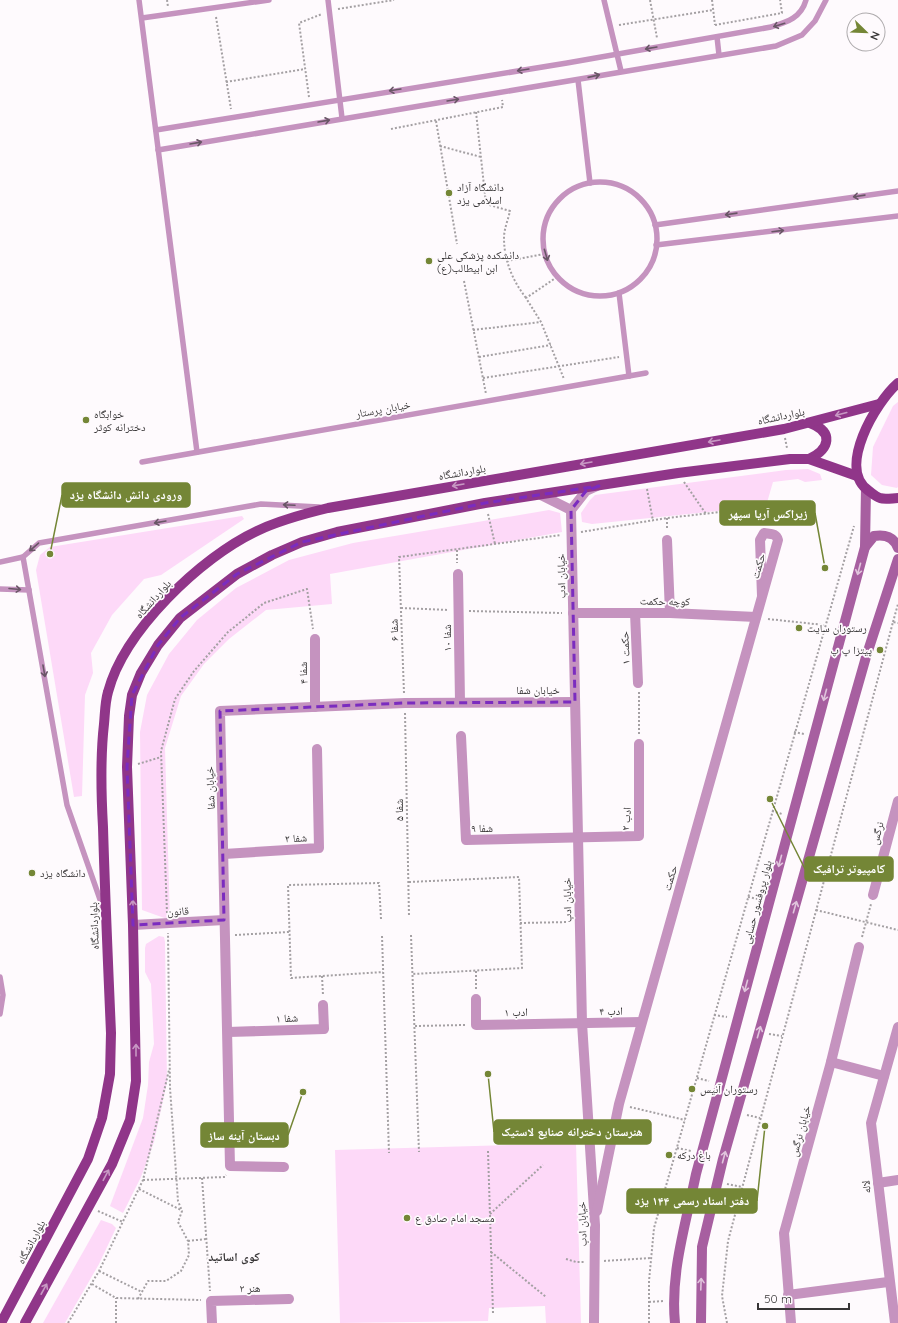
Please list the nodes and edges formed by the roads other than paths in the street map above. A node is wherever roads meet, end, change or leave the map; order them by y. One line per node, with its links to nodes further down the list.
1 (139, 0): 7 (lane)
2 (269, 0): 7 (lane)
3 (328, 0): 13 (lane)
4 (605, 0): 9 (lane)
5 (806, 0): 8 (lane, one-way to 8)
6 (826, 0): 10 (lane)
7 (142, 18): 15 (lane)
8 (717, 37): 9 (lane, one-way to 9); 10 (lane)
9 (616, 54): 11 (lane); 13 (lane, one-way to 13)
10 (719, 55): 11 (lane)
11 (621, 70): 12 (lane, one-way to 11)
12 (578, 80): 14 (lane, one-way to 12); 17 (lane)
13 (340, 99): 14 (lane); 15 (lane)
14 (342, 118): 16 (lane, one-way to 14)
15 (156, 130): 16 (lane)
16 (158, 150): 29 (lane)
17 (590, 183): 20 (lane); 22 (lane, one-way to 22)
18 (898, 191): 20 (lane, one-way to 20)
19 (898, 216): 21 (lane, one-way to 19)
20 (655, 225): 21 (lane)
21 (656, 245): 22 (lane)
22 (619, 293): 24 (lane)
23 (646, 373): 24 (lane, خیابان پرستار)
24 (629, 376): 29 (lane, خیابان پرستار)
25 (898, 376): 26 (main road)
26 (895, 385): 27 (main road)
27 (878, 404): 28 (main road, بلواردانشگاه, one-way to 28); 32 (main road)
28 (810, 422): 30 (main road); 37 (main road, بلواردانشگاه, one-way to 37)
29 (197, 452): 31 (lane, خیابان پرستار)
30 (809, 459): 32 (main road); 33 (main road)
31 (142, 462)
32 (857, 476): 34 (main road)
33 (599, 486): 35 (main road); 38 (street)
34 (866, 489): 36 (main road); 40 (main road, بلوار پروفسور حسابی)
35 (541, 495): 38 (street); 67 (main road, one-way to 35)
36 (898, 498)
37 (328, 508): 42 (lane, one-way to 42); 65 (main road, بلواردانشگاه)
38 (571, 510): 49 (street, خیابان ادب)
39 (667, 540): 51 (street)
40 (865, 547): 41 (main road); 90 (main road, بلوار پروفسور حسابی, one-way to 90)
41 (898, 548)
42 (23, 557): 44 (lane); 47 (lane)
43 (898, 559): 91 (main road, one-way to 43)
44 (0, 562)
45 (458, 574): 55 (street, شفا ۱۰)
46 (0, 589): 47 (lane, one-way to 47)
47 (29, 590): 65 (lane, one-way to 65)
48 (762, 596): 48 (street, حکمت); 52 (street, حکمت)
49 (573, 613): 50 (street, کوچه حکمت); 56 (street, خیابان ادب)
50 (635, 613): 51 (street, کوچه حکمت); 54 (street, حکمت ۱)
51 (670, 613): 52 (street, کوچه حکمت)
52 (756, 617): 73 (street, حکمت)
53 (315, 639): 57 (street, شفا ۴)
54 (638, 683)
55 (460, 702): 56 (street, خیابان شفا); 57 (street, خیابان شفا)
56 (575, 702): 62 (street, خیابان ادب)
57 (315, 707): 63 (street, خیابان شفا)
58 (461, 736): 62 (street, شفا ۹)
59 (639, 744): 62 (street, ادب ۲)
60 (317, 750): 63 (street, شفا ۲)
61 (898, 801): 64 (street, نرگس)
62 (578, 838): 74 (street, خیابان ادب)
63 (224, 854): 66 (street, خیابان شفا)
64 (874, 895)
65 (105, 915): 86 (main road, بلواردانشگاه)
66 (224, 920): 67 (street, قانون); 76 (street, خیابان شفا)
67 (133, 925): 87 (main road, one-way to 67)
68 (859, 948): 77 (street, خیابان نرگس)
69 (0, 977): 72 (lane)
70 (476, 999): 74 (street, ادب ۱)
71 (323, 1005): 76 (street, شفا ۱)
72 (0, 1014)
73 (641, 1022): 74 (street, ادب ۴); 82 (street, حکمت)
74 (582, 1023): 82 (street, خیابان ادب)
75 (898, 1027): 78 (street, لاله)
76 (228, 1032): 79 (street, خیابان شفا)
77 (831, 1062): 78 (street); 84 (street, خیابان نرگس)
78 (884, 1076): 81 (street, لاله)
79 (284, 1167)
80 (898, 1180): 81 (street)
81 (878, 1183): 83 (street, لاله)
82 (595, 1225): 89 (street, خیابان ادب)
83 (888, 1282): 84 (street); 93 (street, لاله)
84 (788, 1294): 92 (street, خیابان نرگس)
85 (289, 1299): 88 (street, هنر ۲)
86 (2, 1323)
87 (26, 1323)
88 (212, 1323)
89 (594, 1323)
90 (675, 1323)
91 (701, 1323)
92 (791, 1323)
93 (895, 1323)

